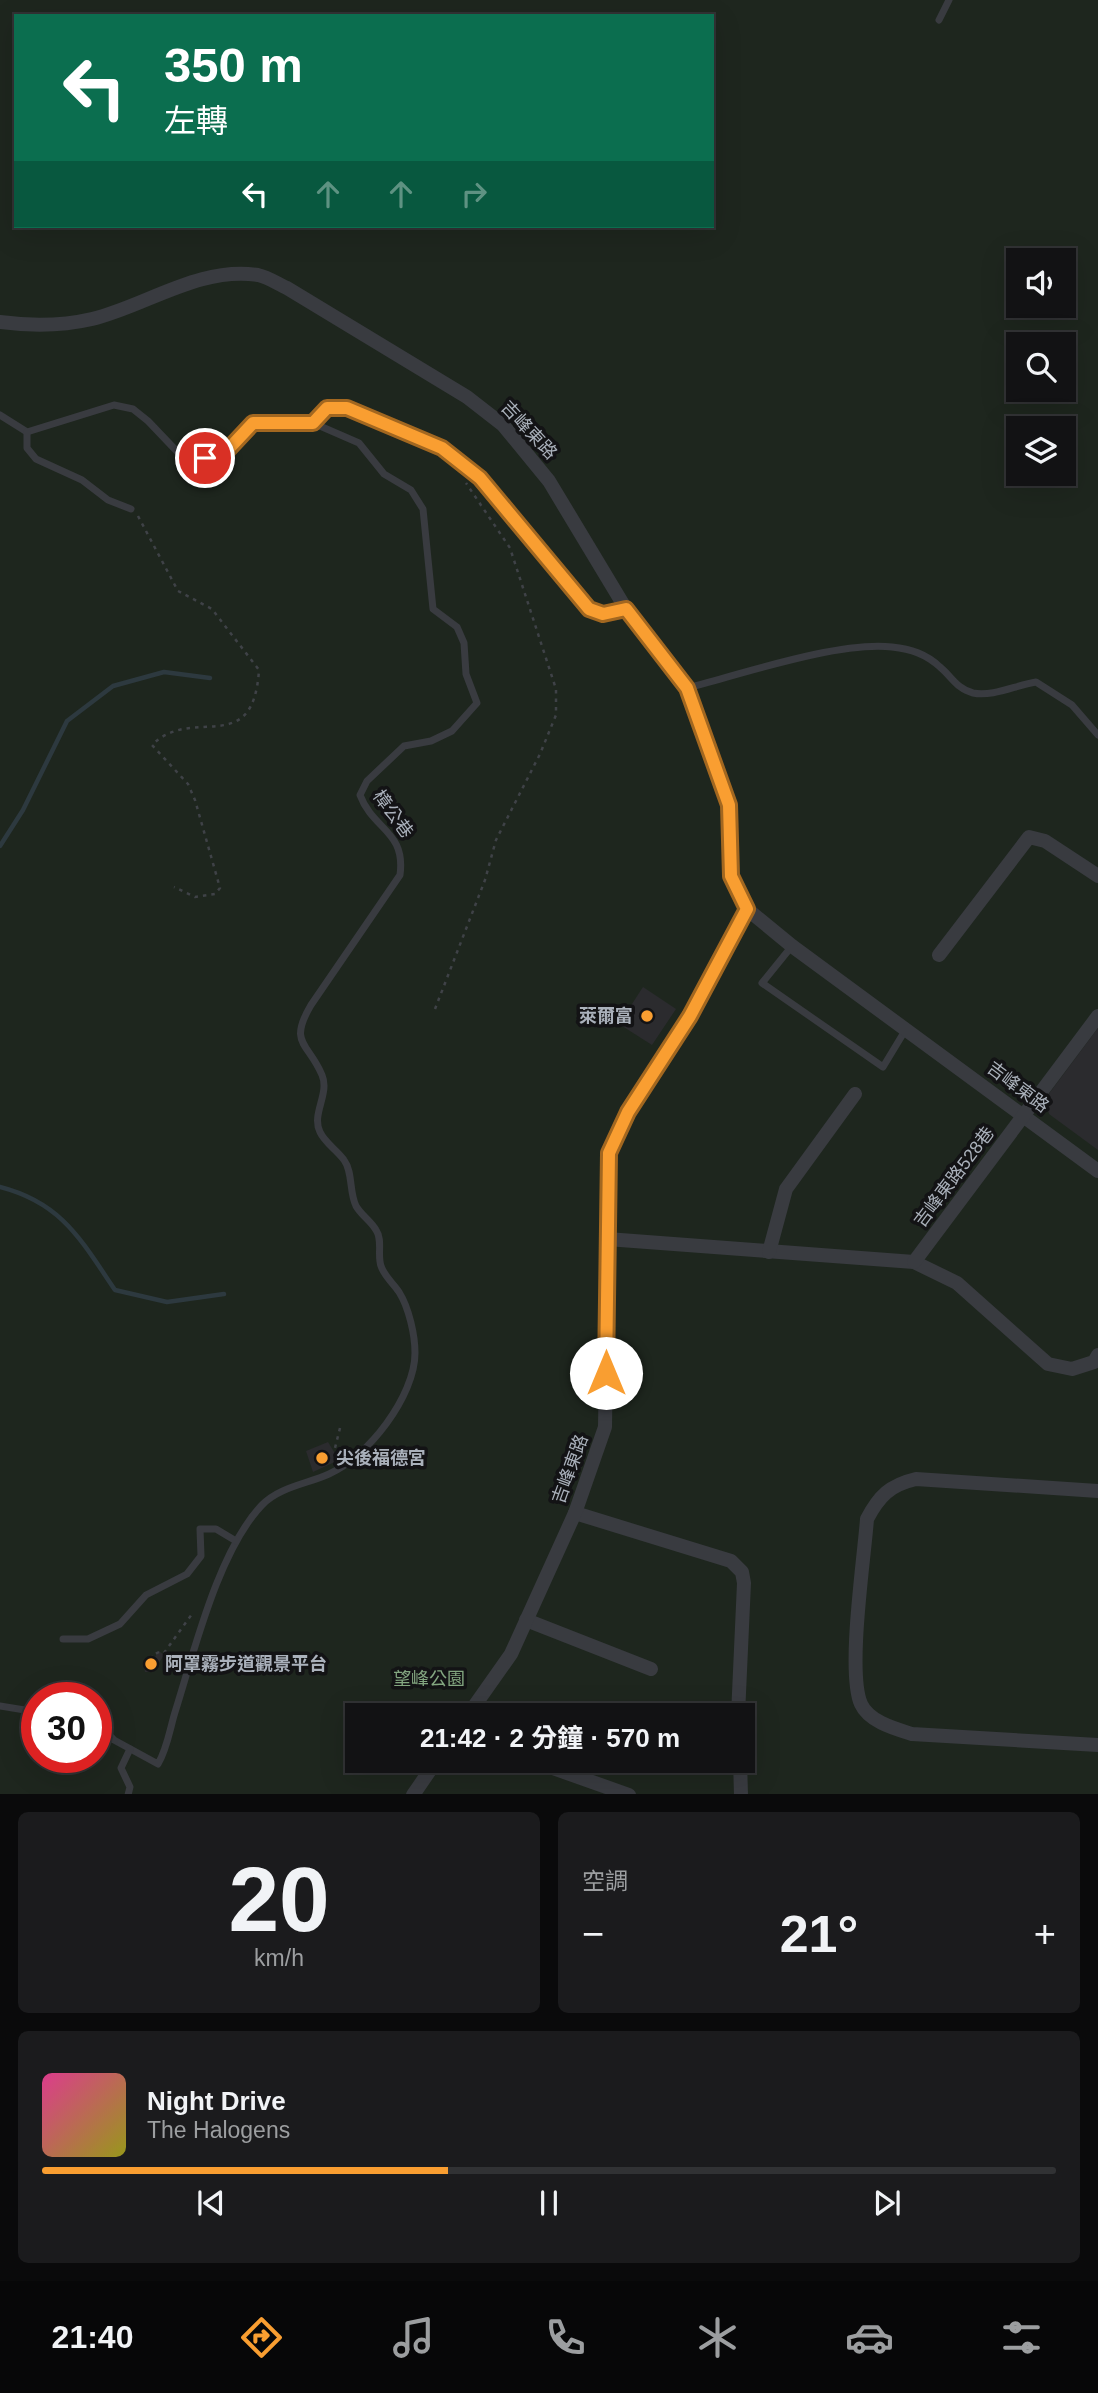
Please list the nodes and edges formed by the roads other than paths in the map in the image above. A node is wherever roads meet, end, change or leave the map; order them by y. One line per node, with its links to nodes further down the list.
1 (949, 0): 2 (lane)
2 (939, 20)
3 (0, 322): 8 (street, 吉峰東路)
4 (0, 415): 6 (lane)
5 (313, 423): 6 (lane, 樟公巷); 8 (lane); 26 (lane, 樟公巷)
6 (27, 432): 7 (lane)
7 (131, 509)
8 (626, 609): 9 (street, 吉峰東路)
9 (687, 688): 10 (lane); 12 (street, 吉峰東路)
10 (1098, 735)
11 (1098, 876): 14 (street)
12 (747, 909): 13 (street, 吉峰東路); 20 (street, 吉峰東路)
13 (792, 946): 16 (street, 吉峰東路); 16 (lane)
14 (939, 955)
15 (1098, 1016): 18 (street, 吉峰東路528巷)
16 (906, 1029): 18 (street, 吉峰東路)
17 (855, 1094): 21 (street)
18 (1025, 1116): 19 (street, 吉峰東路); 22 (street, 吉峰東路528巷)
19 (1098, 1171)
20 (607, 1239): 21 (street); 25 (street, 吉峰東路)
21 (769, 1252): 22 (street)
22 (914, 1262): 23 (street)
23 (1098, 1355)
24 (1098, 1491): 35 (street)
25 (575, 1513): 27 (street, 吉峰東路); 31 (street)
26 (236, 1541): 28 (lane); 36 (lane)
27 (526, 1620): 29 (street); 30 (street, 吉峰東路)
28 (63, 1639)
29 (651, 1669)
30 (476, 1703)
31 (739, 1703)
32 (0, 1706): 33 (lane)
33 (21, 1709)
34 (112, 1738): 36 (lane)
35 (1098, 1745)
36 (130, 1749): 40 (lane)
37 (428, 1773): 41 (street)
38 (568, 1773): 42 (street)
39 (740, 1773): 43 (street)
40 (128, 1794)
41 (413, 1794)
42 (629, 1794)
43 (741, 1794)

